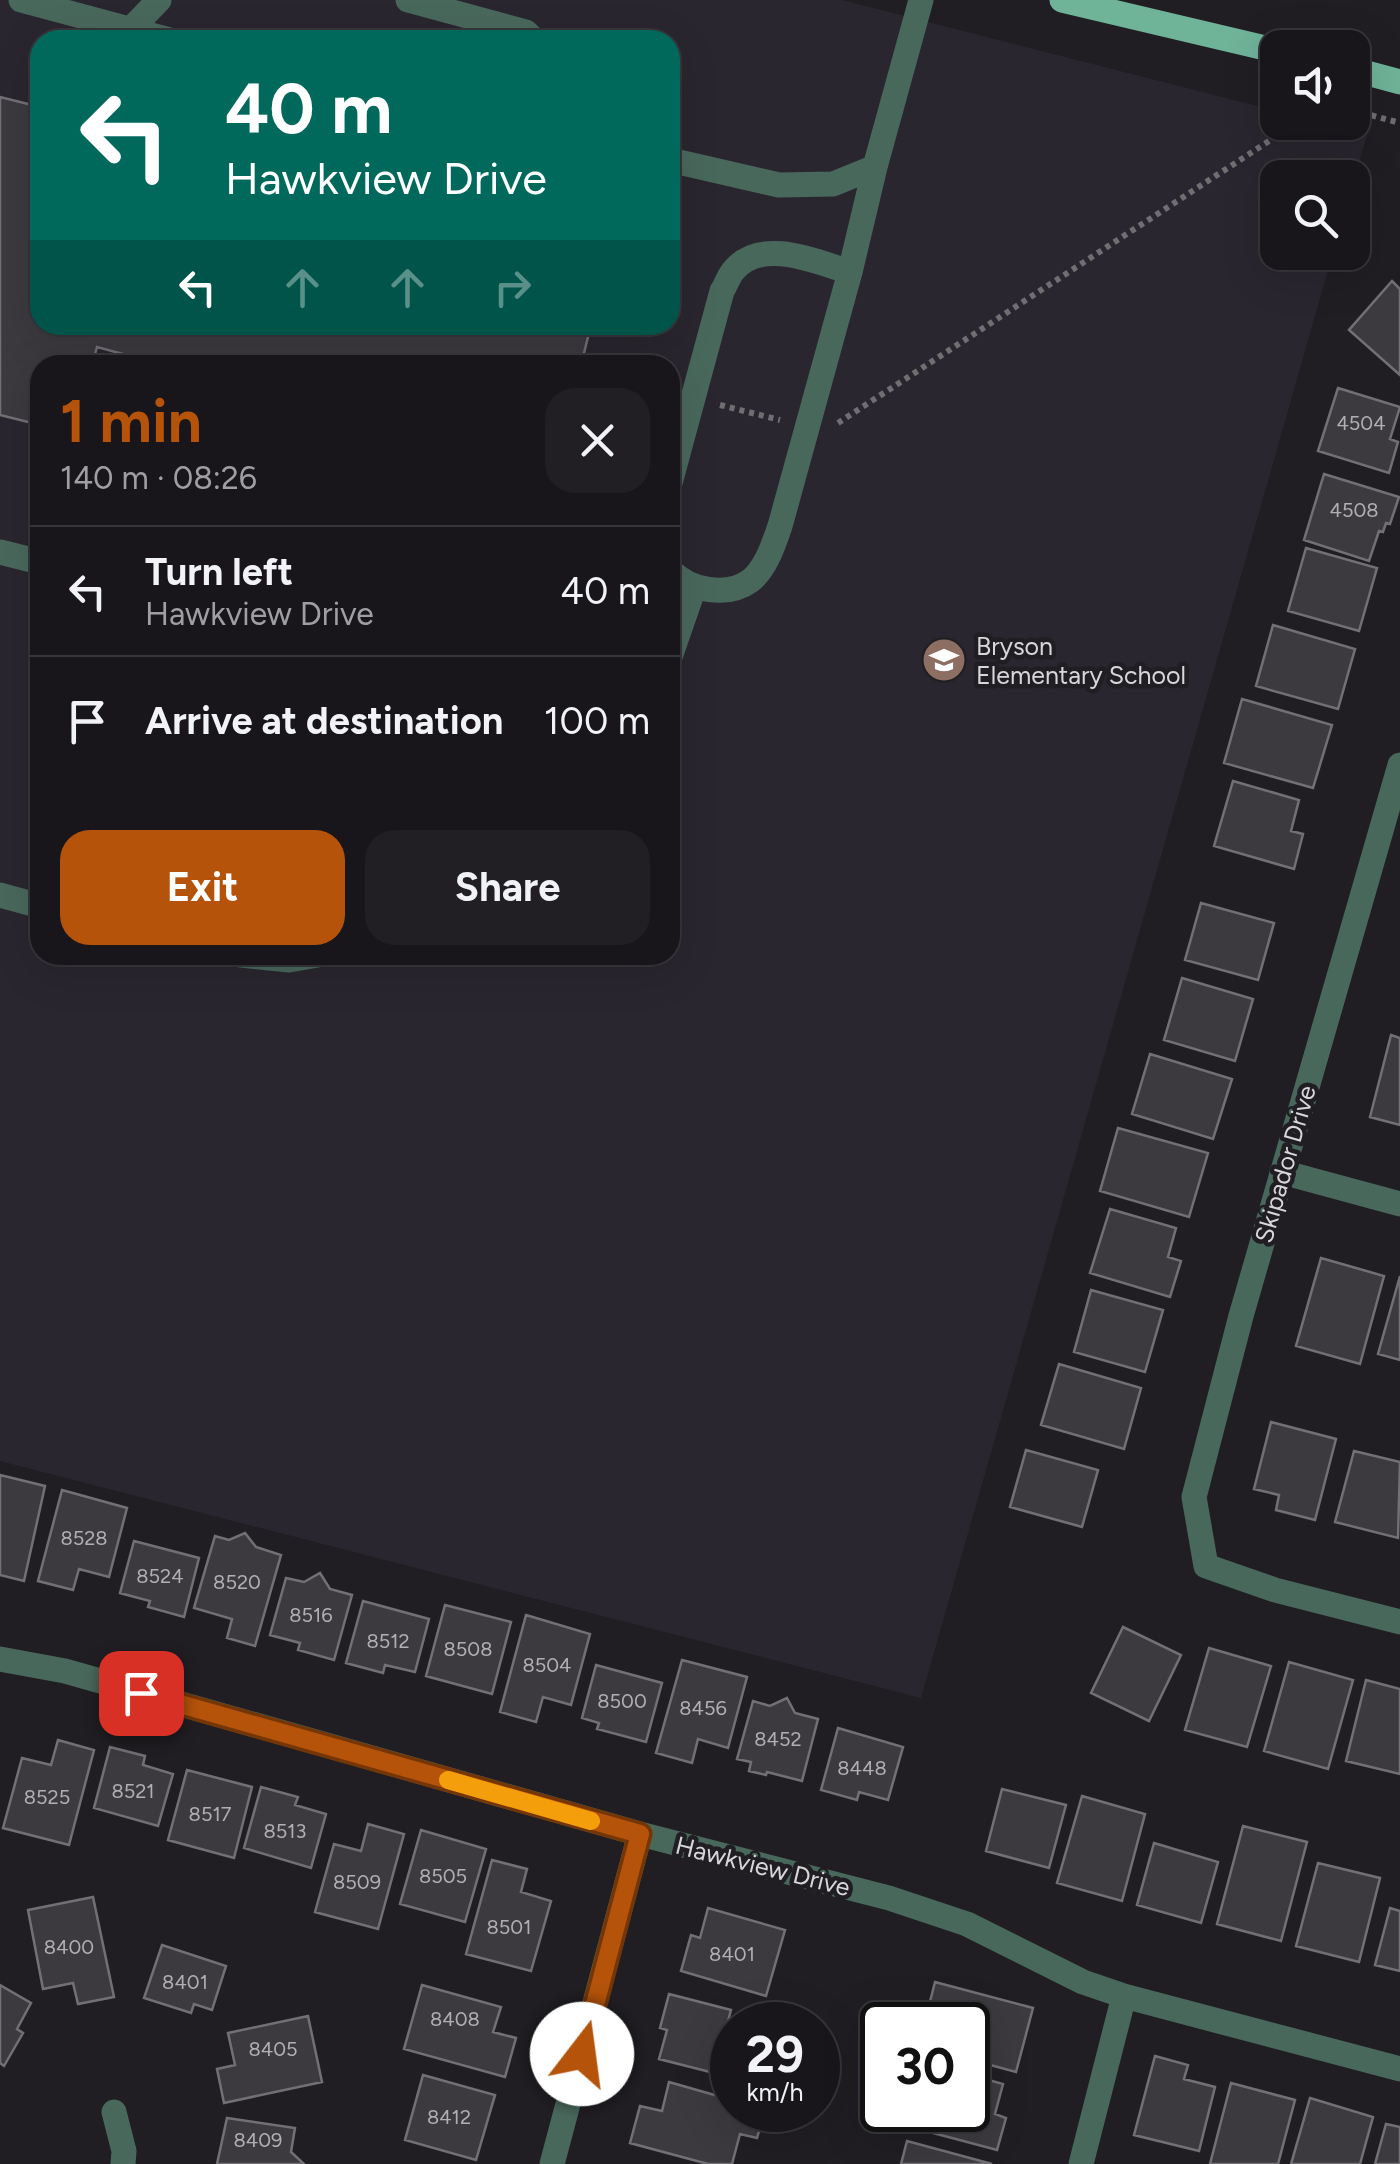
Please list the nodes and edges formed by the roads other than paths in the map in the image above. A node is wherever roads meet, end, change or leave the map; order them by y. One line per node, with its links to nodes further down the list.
1 (20, 0): 6 (street)
2 (159, 0): 6 (street)
3 (408, 0): 7 (street)
4 (922, 0): 12 (street)
5 (1062, 0): 8 (main road)
6 (131, 30)
7 (519, 30)
8 (1260, 48)
9 (1370, 74): 10 (main road)
10 (1400, 82)
11 (680, 162): 12 (street)
12 (875, 167): 13 (street)
13 (850, 272): 14 (street); 18 (street)
14 (680, 446)
15 (0, 552): 16 (street)
16 (30, 560)
17 (680, 578): 18 (street)
18 (694, 588): 19 (street)
19 (680, 628)
20 (1400, 765): 21 (street, Skipador Drive)
21 (1396, 794): 24 (street, Skipador Drive)
22 (0, 895): 23 (street)
23 (30, 903)
24 (1282, 1172): 25 (street); 26 (street, Skipador Drive)
25 (1400, 1204)
26 (1400, 1622)
27 (0, 1659): 28 (street, Hawkview Drive)
28 (640, 1834): 29 (street, Hawkview Drive); 33 (street)
29 (1124, 1996): 30 (street, Hawkview Drive); 34 (street)
30 (1400, 2069)
31 (114, 2112): 32 (street)
32 (123, 2164)
33 (552, 2164)
34 (1081, 2164)

